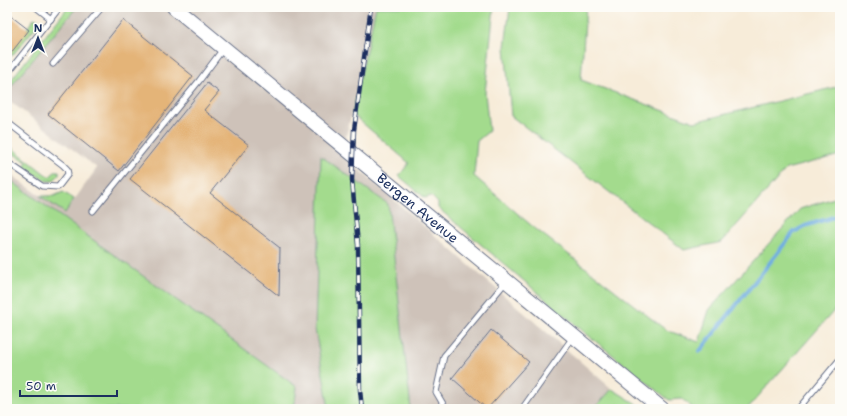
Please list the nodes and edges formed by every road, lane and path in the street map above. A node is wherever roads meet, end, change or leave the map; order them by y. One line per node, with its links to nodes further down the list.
1 (36, 7): 5 (lane)
2 (60, 7): 5 (lane)
3 (102, 7): 7 (lane)
4 (174, 7): 6 (street, Bergen Avenue)
5 (51, 19): 8 (lane)
6 (224, 49): 11 (lane); 12 (street, Bergen Avenue)
7 (53, 64)
8 (7, 74)
9 (7, 122): 10 (lane)
10 (7, 162)
11 (93, 211)
12 (506, 282): 13 (street, Bergen Avenue); 15 (lane)
13 (573, 337): 16 (lane); 17 (street, Bergen Avenue)
14 (840, 359): 18 (lane)
15 (446, 409)
16 (522, 409)
17 (662, 409)
18 (798, 409)

